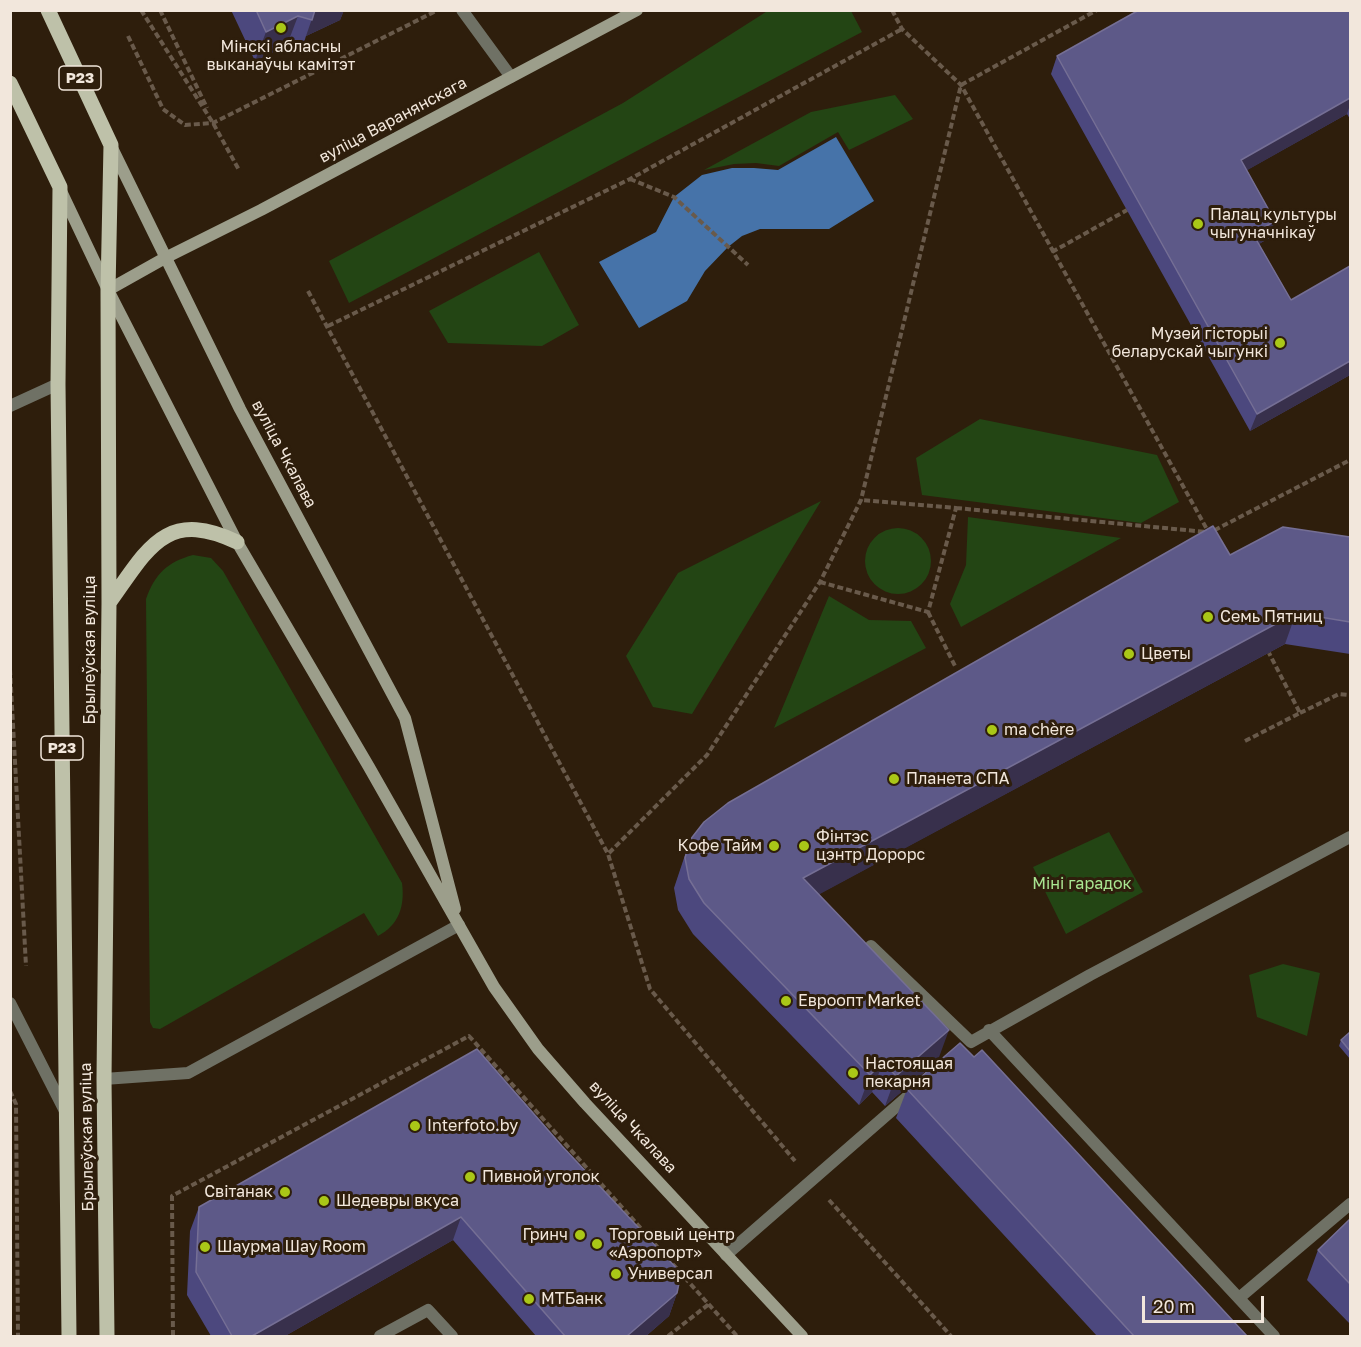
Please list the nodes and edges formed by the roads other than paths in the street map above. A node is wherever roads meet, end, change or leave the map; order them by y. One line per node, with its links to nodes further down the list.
1 (48, 10): 6 (main road, вуліца Чкалава / Р23)
2 (462, 10): 4 (lane)
3 (637, 10): 4 (main road, вуліца Варанянскага)
4 (511, 77): 8 (main road, вуліца Варанянскага)
5 (10, 83): 7 (main road, вуліца Чкалава / Р23)
6 (111, 145): 8 (main road, вуліца Чкалава); 9 (main road, Брылеўская вуліца / Р23)
7 (60, 187): 9 (main road, вуліца Чкалава); 10 (main road, Брылеўская вуліца / Р23)
8 (165, 258): 9 (main road, вуліца Варанянскага); 15 (main road, вуліца Чкалава)
9 (108, 290): 12 (main road, вуліца Чкалава); 13 (main road, Брылеўская вуліца / Р23)
10 (58, 384): 11 (lane); 21 (main road, Брылеўская вуліца / Р23)
11 (10, 406)
12 (237, 542): 13 (main road); 15 (main road, вуліца Чкалава)
13 (109, 603): 19 (main road, Брылеўская вуліца / Р23)
14 (1350, 837): 18 (lane)
15 (459, 925): 19 (lane); 23 (main road, вуліца Чкалава)
16 (871, 946): 18 (lane)
17 (10, 1002): 21 (lane)
18 (989, 1030): 24 (lane)
19 (104, 1079): 26 (main road, Брылеўская вуліца / Р23)
20 (922, 1085): 23 (lane)
21 (66, 1113): 25 (main road, Брылеўская вуліца / Р23)
22 (1350, 1204): 24 (lane)
23 (726, 1255): 29 (main road, вуліца Чкалава)
24 (1239, 1298): 30 (lane)
25 (69, 1336)
26 (107, 1336)
27 (381, 1336): 28 (lane)
28 (452, 1336)
29 (802, 1336)
30 (1274, 1336)

